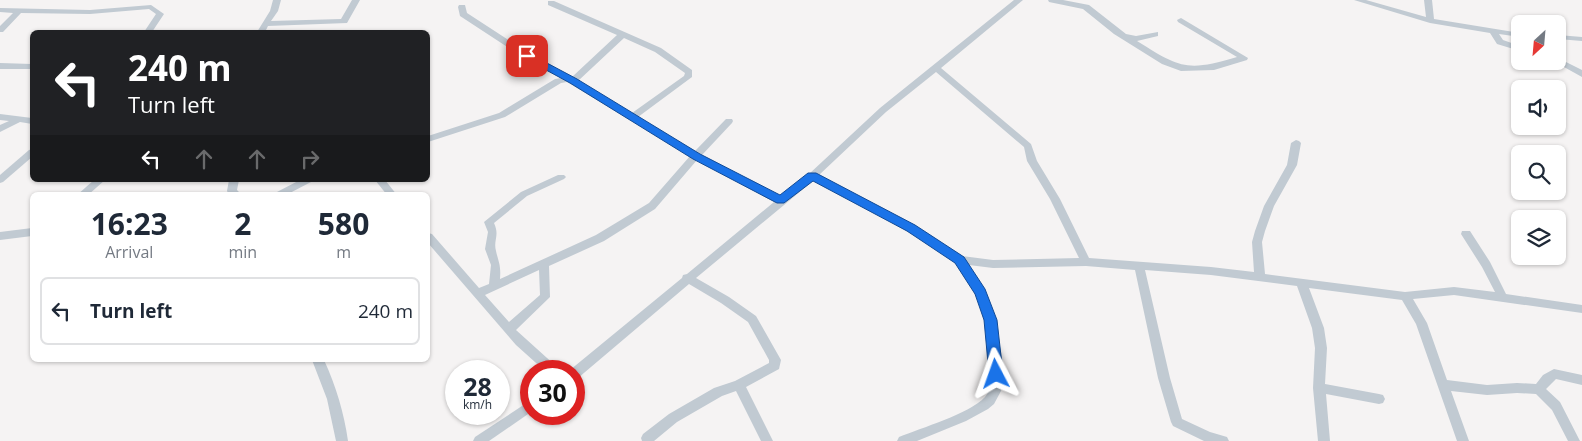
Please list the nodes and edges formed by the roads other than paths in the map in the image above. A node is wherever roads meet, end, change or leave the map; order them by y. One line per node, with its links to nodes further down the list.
1 (277, 0): 13 (street)
2 (356, 0): 13 (street)
3 (1018, 0): 27 (street)
4 (1052, 0): 17 (street)
5 (1358, 0): 12 (street)
6 (1428, 0): 12 (street)
7 (551, 3): 21 (street)
8 (462, 6): 30 (street)
9 (0, 10): 10 (street)
10 (18, 12): 14 (street); 15 (street)
11 (1181, 20): 17 (street)
12 (1430, 20): 18 (street)
13 (266, 24): 16 (street)
14 (0, 30)
15 (149, 30)
16 (262, 30)
17 (1116, 32): 19 (street)
18 (1494, 33): 20 (street); 24 (street)
19 (1155, 34)
20 (1511, 34)
21 (622, 35): 30 (street); 32 (street)
22 (1566, 38): 23 (street)
23 (1582, 39)
24 (1511, 46)
25 (1566, 65): 29 (street)
26 (0, 66): 28 (street)
27 (935, 66): 41 (street); 56 (street)
28 (30, 67)
29 (1582, 74)
30 (574, 81): 32 (street); 37 (street)
31 (0, 118): 33 (street)
32 (631, 118): 40 (street)
33 (16, 121): 34 (street); 36 (street)
34 (30, 121)
35 (729, 121): 40 (street)
36 (0, 128)
37 (430, 137)
38 (1296, 143): 59 (street)
39 (30, 154): 43 (street)
40 (696, 156): 50 (street); 58 (street)
41 (812, 176): 50 (street); 55 (street)
42 (561, 177): 62 (street)
43 (0, 180)
44 (98, 182): 47 (street)
45 (304, 182): 48 (street)
46 (382, 182): 49 (street)
47 (86, 192)
48 (284, 192)
49 (390, 192)
50 (780, 201): 60 (street)
51 (30, 232): 53 (street)
52 (1466, 234): 65 (street)
53 (0, 236)
54 (430, 239): 63 (street)
55 (960, 260): 56 (street); 82 (street)
56 (1086, 262): 57 (street)
57 (1138, 266): 59 (street); 83 (street)
58 (545, 269): 62 (street); 67 (street)
59 (1260, 276): 61 (street)
60 (687, 278): 70 (street); 73 (street)
61 (1302, 284): 64 (street); 74 (street)
62 (494, 287): 63 (street)
63 (477, 294): 67 (street)
64 (1405, 296): 65 (street); 72 (street)
65 (1502, 296): 66 (street)
66 (1582, 309)
67 (509, 329): 68 (street)
68 (540, 360)
69 (319, 362): 78 (street)
70 (585, 365)
71 (1582, 380): 75 (street)
72 (1445, 385): 75 (street); 85 (street)
73 (739, 386): 80 (street); 81 (street)
74 (1319, 388): 76 (street); 84 (street)
75 (1539, 390): 86 (street)
76 (1379, 399)
77 (520, 413): 79 (street)
78 (342, 441)
79 (479, 441)
80 (648, 441)
81 (767, 441)
82 (903, 441)
83 (1223, 441)
84 (1324, 441)
85 (1463, 441)
86 (1574, 441)

